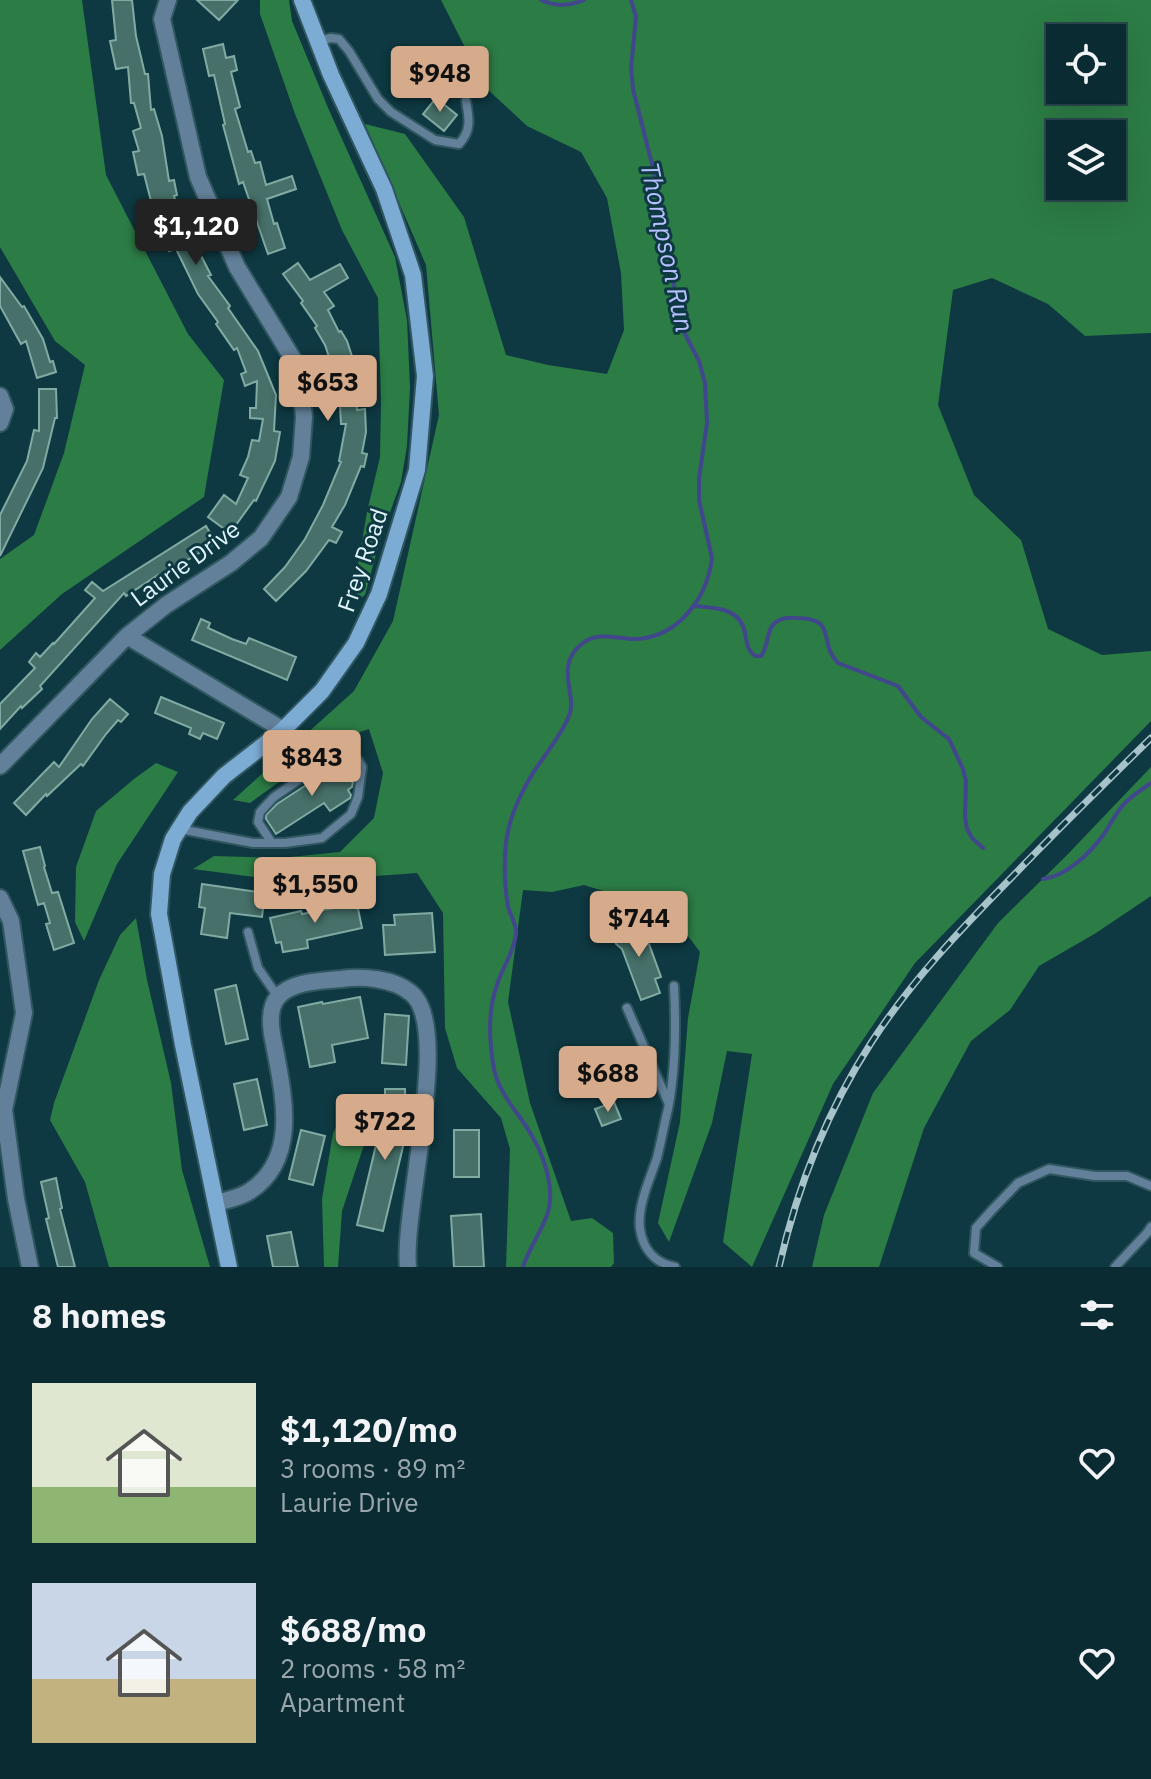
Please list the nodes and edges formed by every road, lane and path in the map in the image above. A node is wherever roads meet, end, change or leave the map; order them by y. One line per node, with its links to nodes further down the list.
1 (168, 0): 7 (street, Laurie Drive)
2 (302, 0): 3 (street, Frey Road)
3 (317, 42): 4 (lane); 8 (street, Frey Road)
4 (466, 101)
5 (0, 396): 6 (street)
6 (0, 423)
7 (127, 636): 8 (street); 9 (street, Laurie Drive)
8 (283, 730): 10 (street, Frey Road)
9 (0, 766)
10 (179, 828): 11 (lane); 19 (street, Frey Road)
11 (272, 843): 11 (lane)
12 (0, 898): 21 (street)
13 (248, 932): 15 (lane)
14 (674, 986): 17 (lane)
15 (278, 997): 19 (street); 23 (street)
16 (627, 1008): 17 (lane)
17 (669, 1103): 24 (lane)
18 (1151, 1186): 25 (lane)
19 (216, 1203): 22 (street, Frey Road)
20 (1151, 1227): 26 (lane)
21 (30, 1267)
22 (229, 1267)
23 (408, 1267)
24 (675, 1267)
25 (998, 1267)
26 (1115, 1267)

